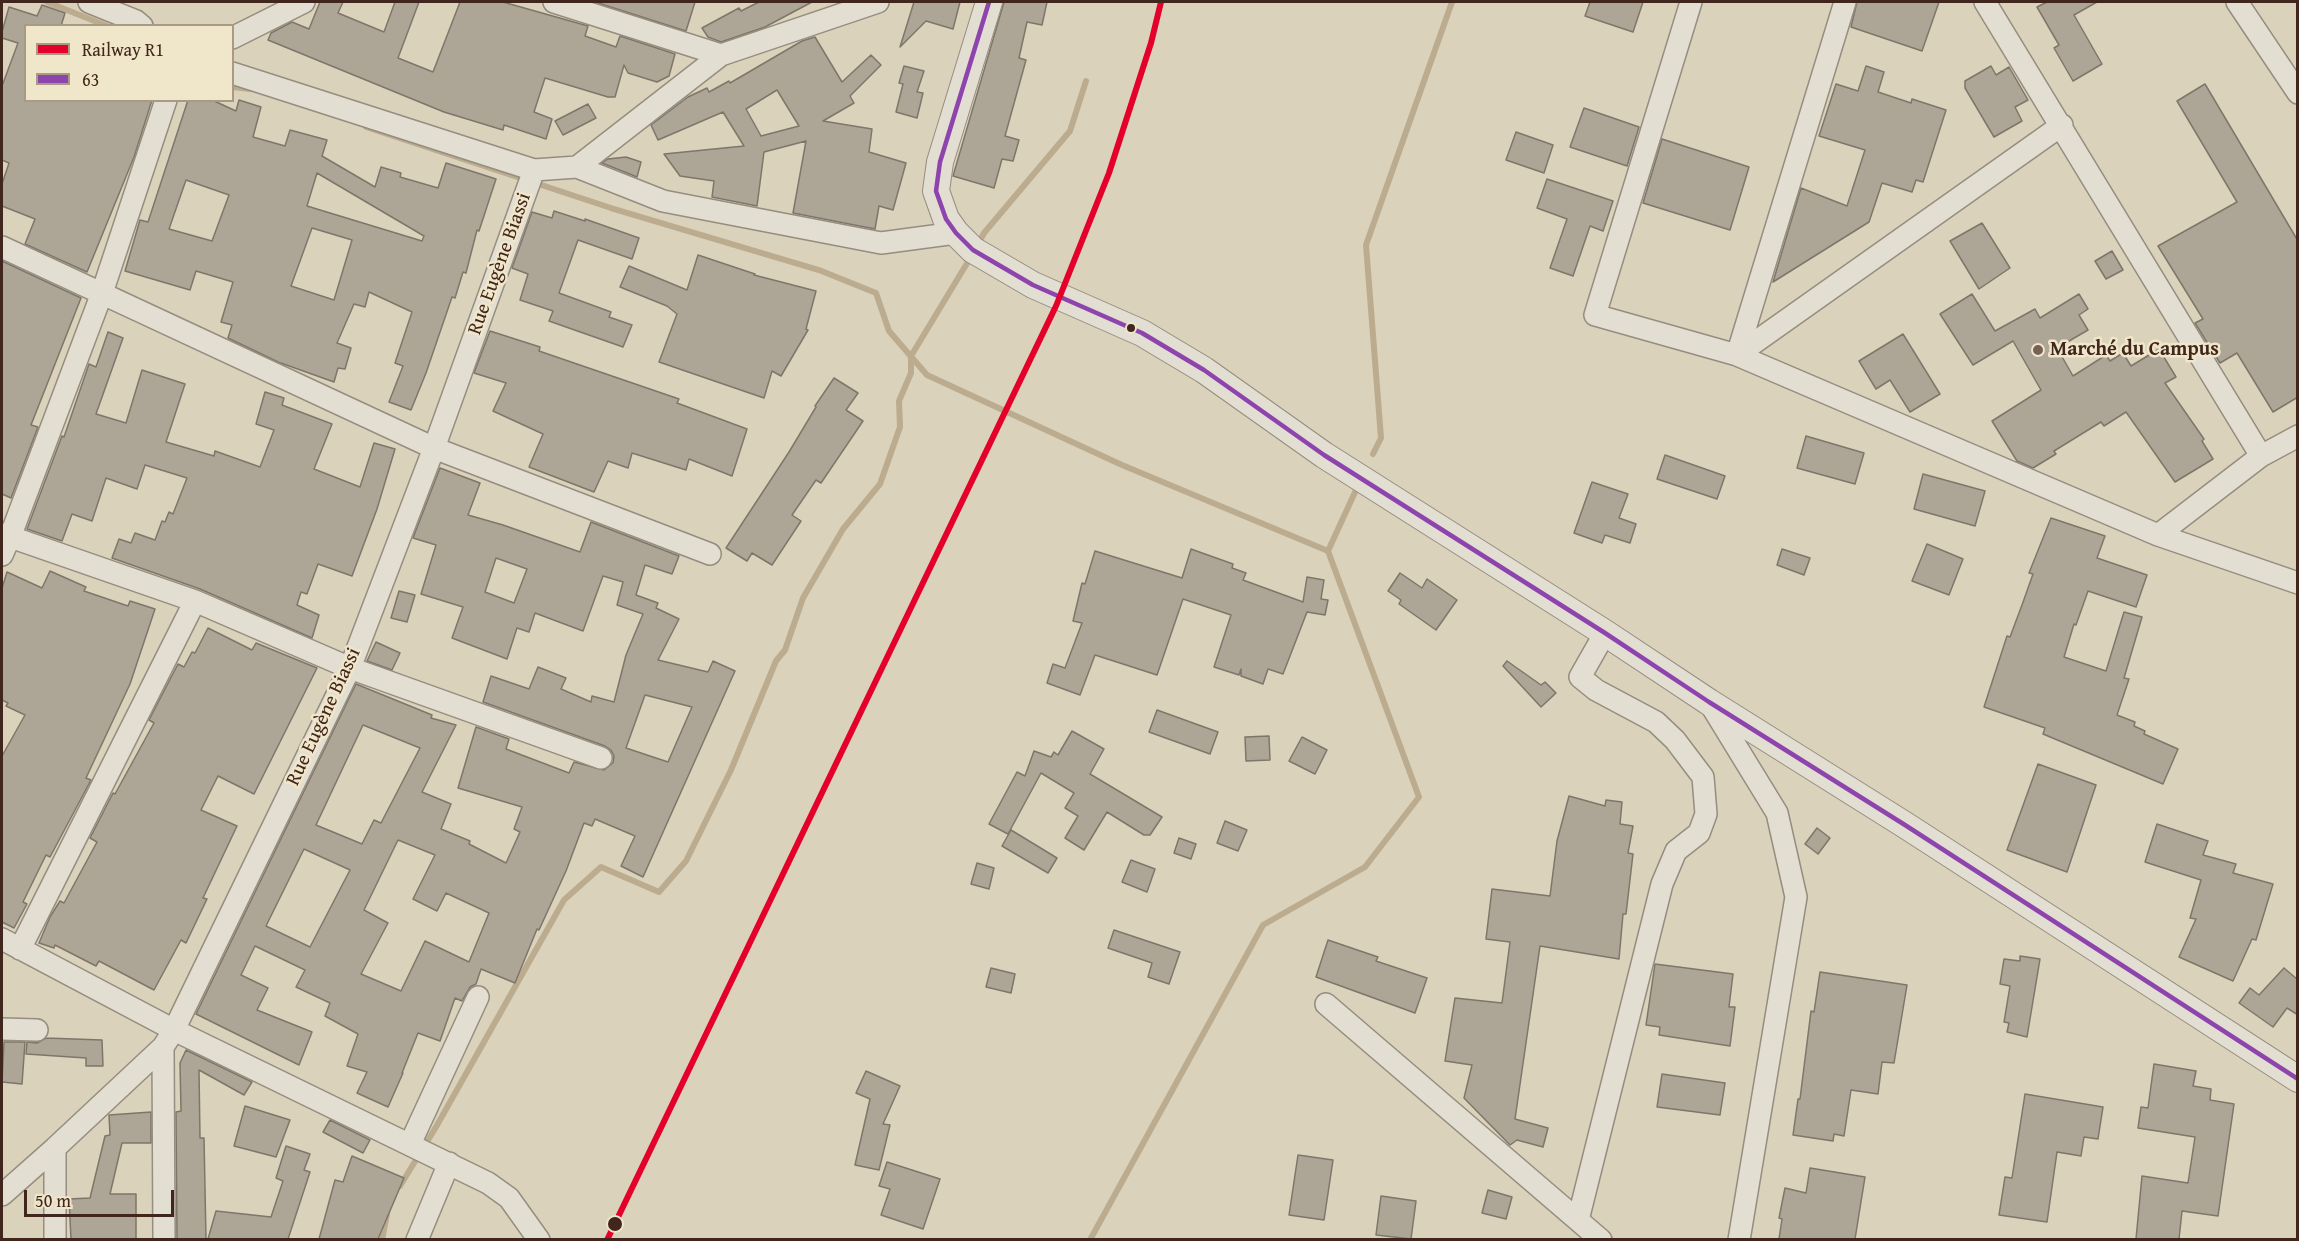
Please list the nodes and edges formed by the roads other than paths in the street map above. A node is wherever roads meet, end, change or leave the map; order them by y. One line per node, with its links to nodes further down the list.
1 (89, 2): 10 (street)
2 (304, 2): 11 (street)
3 (554, 2): 12 (street)
4 (878, 2): 12 (street)
5 (989, 2): 19 (street)
6 (1691, 2): 22 (street)
7 (1845, 2): 22 (street)
8 (1985, 2): 16 (street)
9 (2238, 2): 14 (street)
10 (140, 24)
11 (234, 37)
12 (721, 55): 17 (street)
13 (234, 74): 18 (street)
14 (2298, 93)
15 (165, 102): 21 (street)
16 (2062, 125): 22 (street); 25 (street)
17 (577, 167): 18 (street); 19 (street)
18 (534, 170): 24 (street, Rue Eugène Biassi)
19 (956, 234): 31 (street)
20 (2, 247): 21 (street)
21 (102, 293): 24 (street); 27 (street)
22 (1737, 355): 26 (street)
23 (2298, 436): 25 (street)
24 (434, 448): 28 (street); 32 (street, Rue Eugène Biassi)
25 (2262, 456): 26 (street)
26 (2158, 535): 29 (street)
27 (4, 542): 30 (street)
28 (710, 554)
29 (2298, 583)
30 (195, 601): 32 (street); 35 (street)
31 (1605, 633): 33 (street); 46 (street)
32 (350, 668): 34 (street); 40 (street, Rue Eugène Biassi)
33 (1709, 702): 41 (street); 52 (street)
34 (601, 758)
35 (11, 944): 40 (street)
36 (478, 997): 42 (street)
37 (1326, 1004): 46 (street)
38 (2, 1029): 39 (street)
39 (37, 1030)
40 (168, 1039): 42 (street); 43 (street, Rue Eugène Biassi); 48 (street)
41 (2298, 1078)
42 (410, 1144): 44 (street)
43 (55, 1148): 45 (street, Rue Eugène Biassi); 47 (street)
44 (449, 1163): 49 (street); 50 (street)
45 (2, 1195)
46 (1578, 1220): 51 (street)
47 (55, 1239)
48 (164, 1239)
49 (417, 1239)
50 (539, 1239)
51 (1601, 1239)
52 (1739, 1239)

